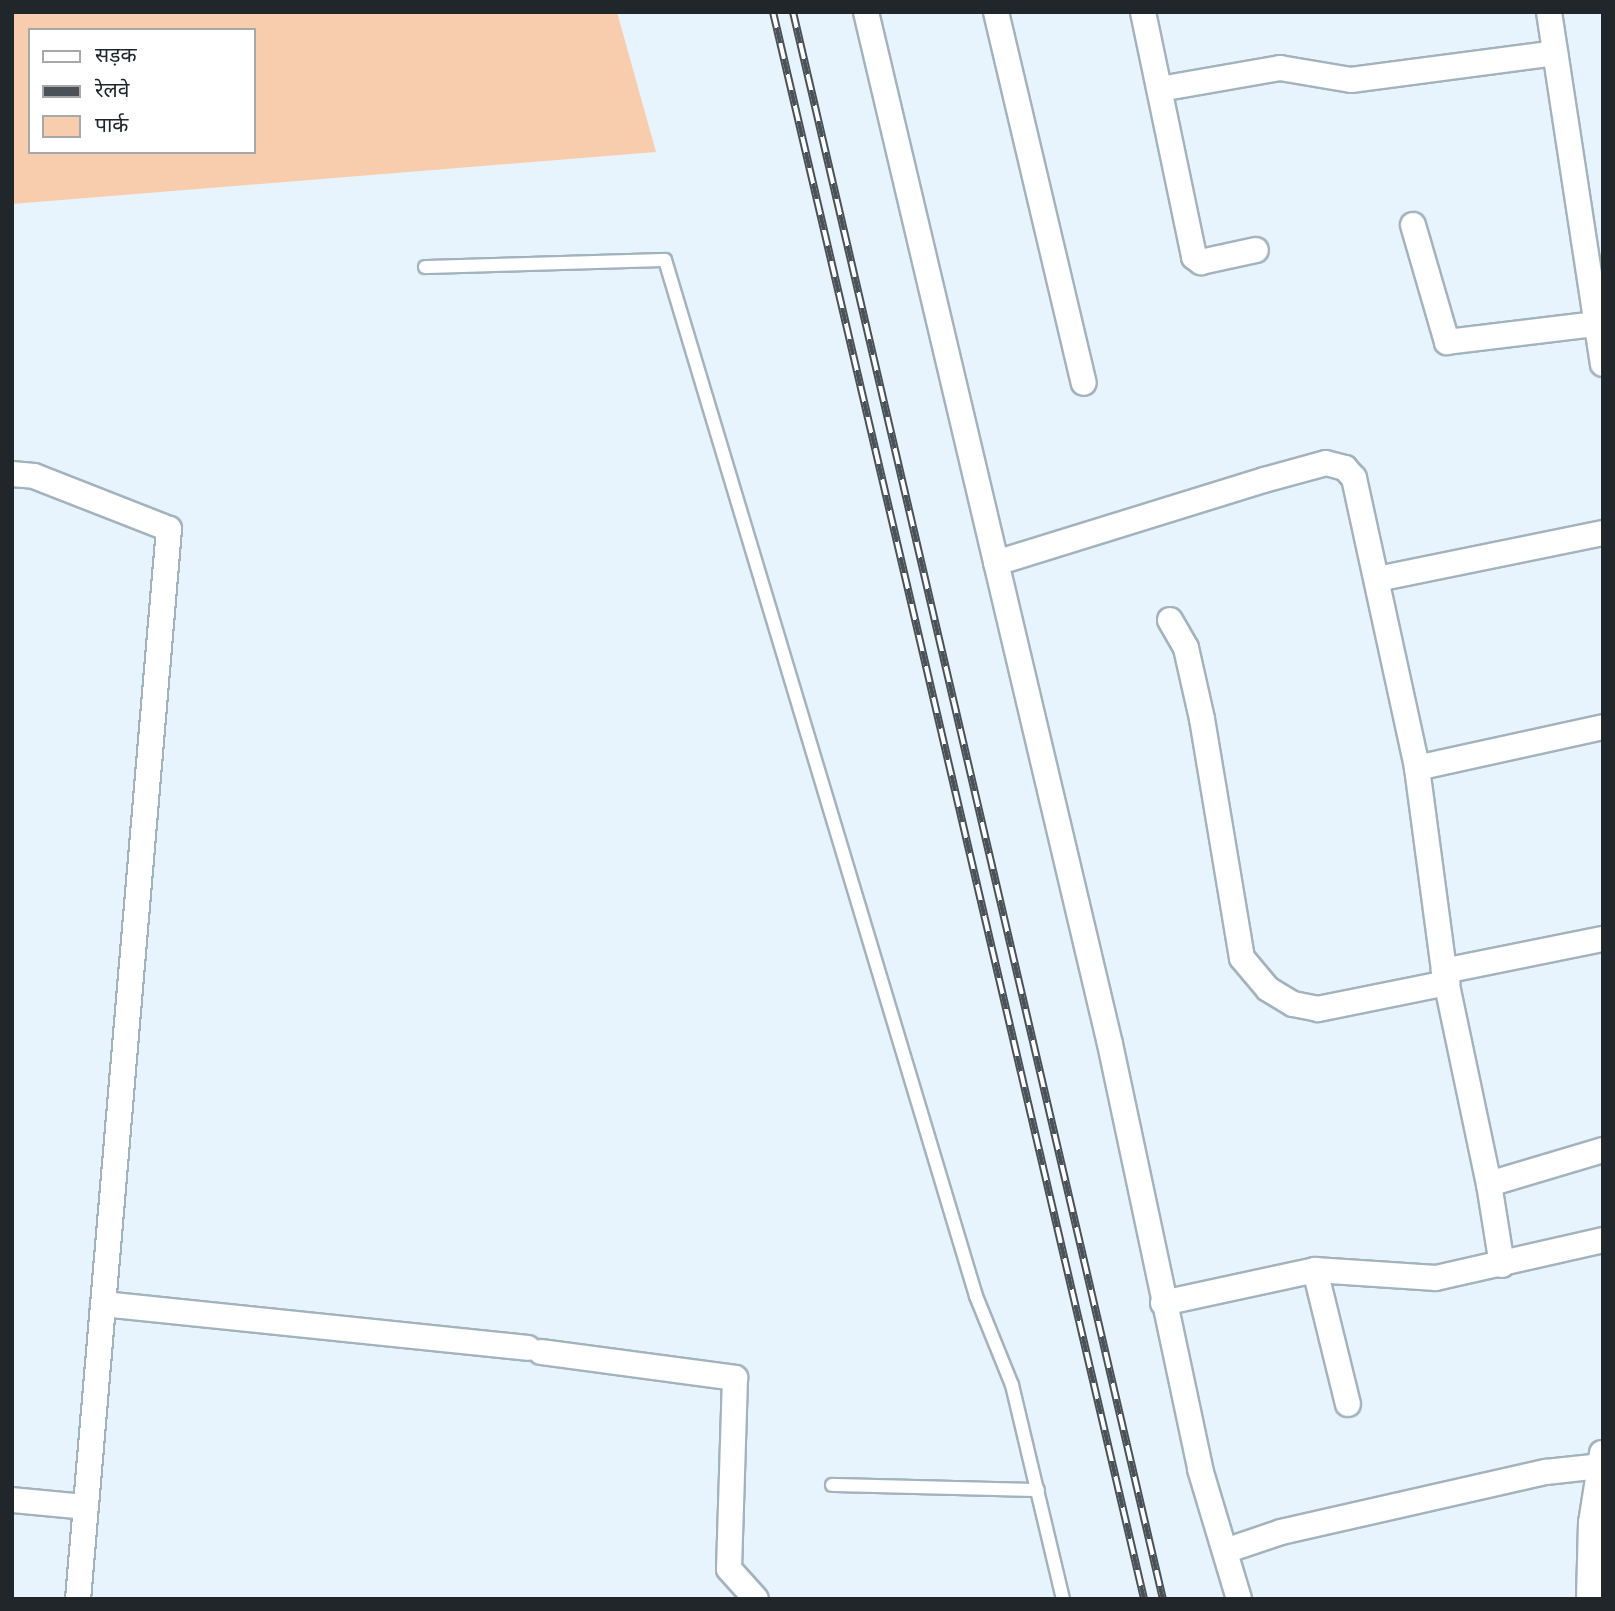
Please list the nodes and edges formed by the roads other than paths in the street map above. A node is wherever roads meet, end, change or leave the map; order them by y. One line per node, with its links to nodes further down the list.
1 (866, 12): 15 (street)
2 (996, 12): 12 (street)
3 (1143, 12): 6 (street)
4 (1549, 12): 5 (street)
5 (1555, 53): 6 (street); 10 (street)
6 (1160, 89): 8 (street)
7 (1413, 225): 10 (street)
8 (1256, 250)
9 (425, 267): 32 (lane)
10 (1600, 323): 11 (street)
11 (1603, 364)
12 (1084, 383)
13 (12, 474): 28 (street)
14 (1603, 533): 16 (street)
15 (996, 563): 16 (street); 27 (street)
16 (1377, 579): 19 (street)
17 (1170, 620): 21 (street)
18 (1603, 727): 19 (street)
19 (1418, 768): 21 (street)
20 (1603, 939): 21 (street)
21 (1445, 977): 23 (street)
22 (1603, 1150): 23 (street)
23 (1489, 1184): 25 (street)
24 (1603, 1240): 25 (street)
25 (1502, 1265): 26 (street)
26 (1315, 1270): 27 (street); 29 (street)
27 (1163, 1303): 36 (street)
28 (103, 1304): 34 (street); 38 (street)
29 (1348, 1405)
30 (1601, 1458): 35 (street); 36 (street)
31 (832, 1485): 32 (lane)
32 (1038, 1490): 39 (lane)
33 (12, 1500): 34 (street)
34 (86, 1507): 37 (street)
35 (1597, 1523): 41 (street)
36 (1225, 1551): 40 (street)
37 (78, 1599)
38 (757, 1599)
39 (1063, 1599)
40 (1240, 1599)
41 (1589, 1599)

